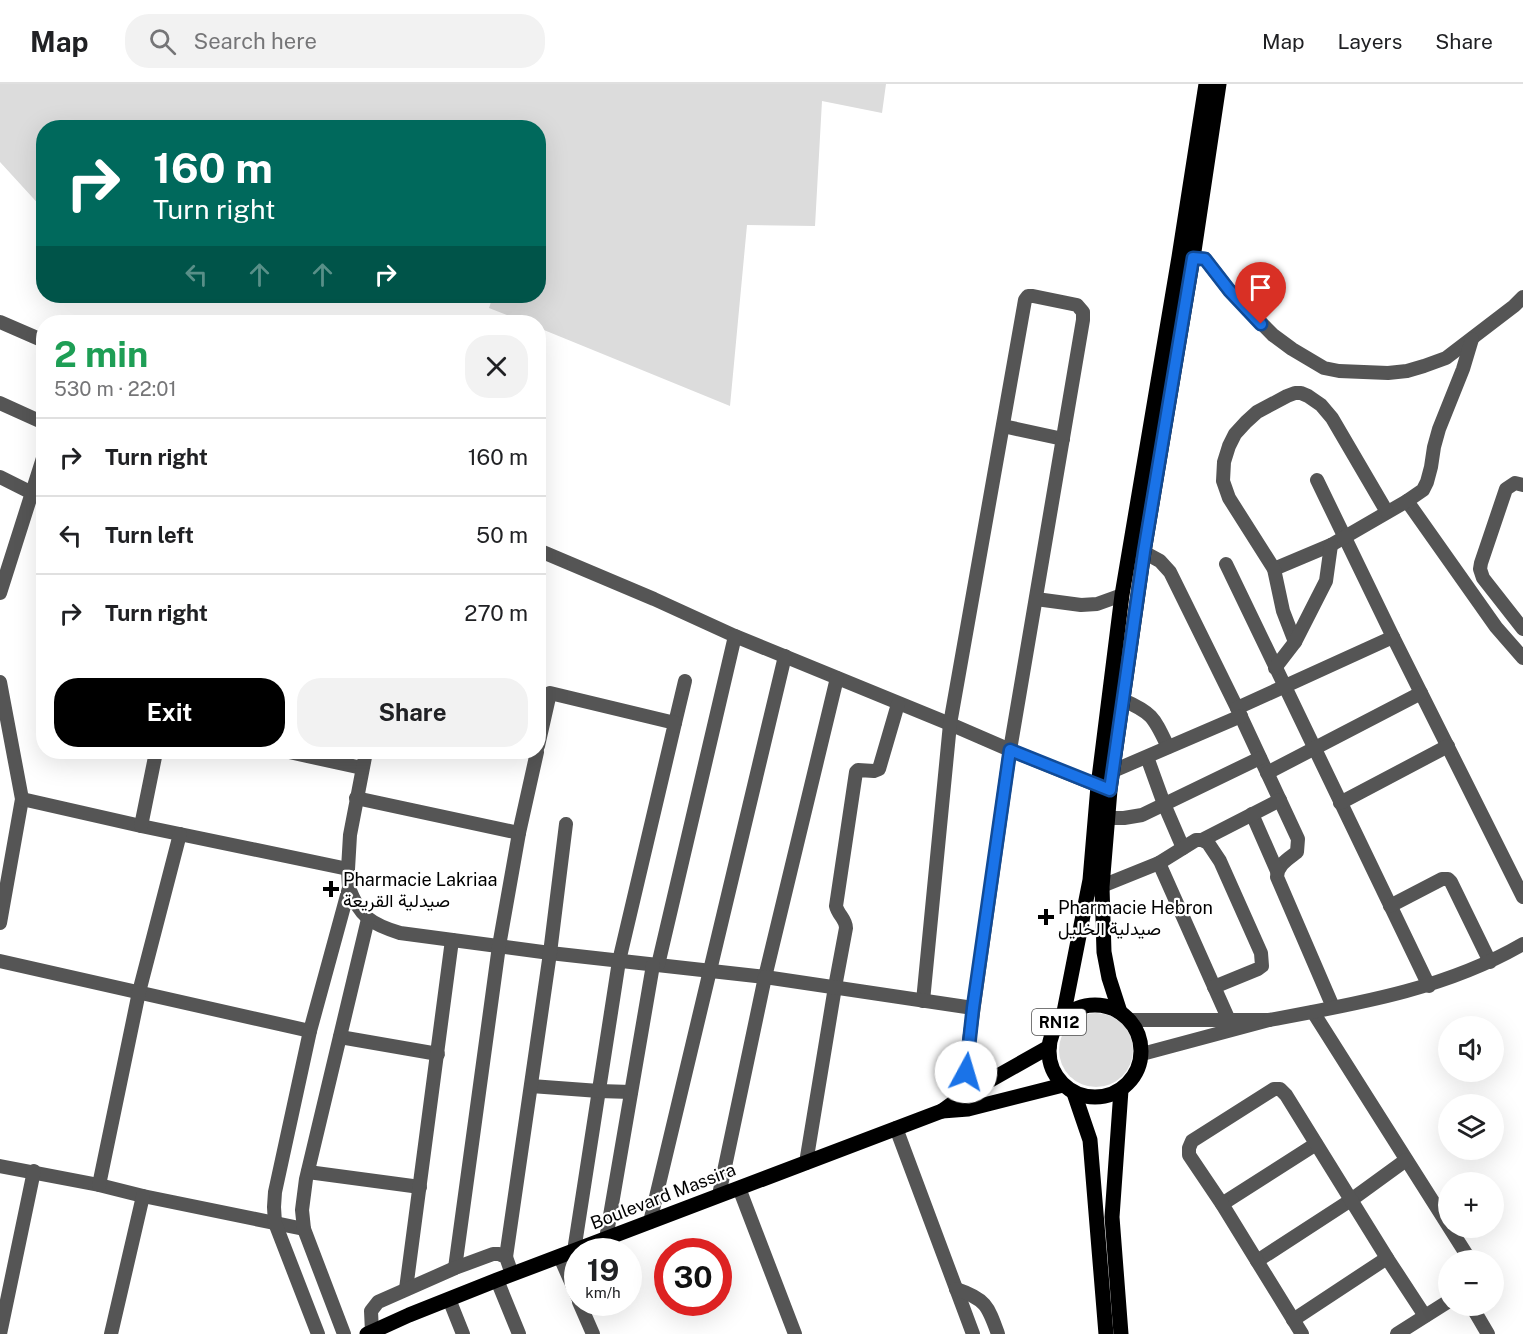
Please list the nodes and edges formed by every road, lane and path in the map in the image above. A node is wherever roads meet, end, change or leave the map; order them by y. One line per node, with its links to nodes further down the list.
1 (1206, 84): 3 (main road, RN12)
2 (1219, 84): 3 (main road, RN12)
3 (1186, 257): 7 (street); 21 (main road, RN12)
4 (1523, 297): 7 (street)
5 (0, 322): 6 (street)
6 (36, 338)
7 (1472, 339): 17 (street)
8 (0, 403): 9 (street)
9 (36, 419)
10 (1003, 426): 11 (street); 11 (street); 47 (street)
11 (1063, 439): 28 (street)
12 (0, 477): 16 (street)
13 (36, 480): 16 (street)
14 (1317, 480): 19 (street)
15 (1523, 485): 29 (street)
16 (32, 493): 23 (street)
17 (1407, 501): 18 (street); 34 (street)
18 (1387, 512): 19 (street); 25 (street)
19 (1345, 537): 20 (street); 31 (street)
20 (1331, 545): 25 (street); 32 (street)
21 (1138, 549): 27 (main road, RN12); 42 (main road, RN12); 45 (street)
22 (546, 553): 30 (street)
23 (5, 557): 26 (street)
24 (1226, 564): 35 (street)
25 (1274, 569): 32 (street)
26 (0, 593)
27 (1122, 595): 28 (street); 61 (main road, RN12)
28 (1036, 599): 51 (street)
29 (1523, 629)
30 (735, 636): 33 (street); 91 (street)
31 (1393, 637): 39 (street); 41 (street)
32 (1295, 642): 35 (street)
33 (785, 656): 36 (street); 92 (street)
34 (1523, 658)
35 (1275, 668): 39 (street)
36 (837, 678): 43 (street); 93 (street)
37 (685, 681): 46 (street)
38 (0, 682): 44 (street)
39 (1285, 687): 45 (street); 50 (street)
40 (546, 692): 46 (street)
41 (1421, 693): 48 (street); 50 (street)
42 (1123, 700): 49 (street); 59 (main road, RN12)
43 (898, 704): 47 (street); 95 (street)
44 (2, 710): 63 (street)
45 (1239, 712): 49 (street); 53 (street)
46 (675, 723): 89 (street)
47 (950, 724): 51 (street); 98 (street)
48 (1448, 746): 65 (street); 80 (street)
49 (1168, 747): 52 (street)
50 (1314, 748): 60 (street); 65 (street)
51 (1010, 750): 61 (street); 100 (street)
52 (1147, 757): 59 (street); 66 (street)
53 (1260, 758): 60 (street); 66 (street)
54 (155, 759): 70 (street)
55 (322, 759): 58 (street)
56 (364, 759): 58 (street)
57 (535, 759): 71 (street)
58 (362, 768): 62 (street)
59 (1113, 771): 61 (main road, RN12)
60 (1267, 773): 64 (street)
61 (1104, 788): 68 (main road, RN12); 79 (main road, RN12)
62 (356, 798): 71 (street); 76 (street)
63 (22, 799): 70 (street); 83 (street)
64 (1280, 800): 67 (street); 77 (street)
65 (1341, 803): 81 (street)
66 (1164, 804): 68 (street); 74 (street)
67 (1252, 814): 73 (street); 77 (street)
68 (1108, 818): 79 (main road, RN12)
69 (566, 824): 87 (street)
70 (141, 826): 72 (street)
71 (519, 833): 86 (street)
72 (180, 834): 76 (street); 97 (street)
73 (1202, 840): 74 (street); 96 (street)
74 (1183, 848): 75 (street)
75 (1159, 863): 79 (street); 96 (street)
76 (348, 868): 78 (street)
77 (1277, 871): 99 (street)
78 (349, 888): 82 (street); 105 (street)
79 (1095, 889): 102 (main road, RN12); 103 (main road, RN12)
80 (1523, 897)
81 (1390, 906): 90 (street); 94 (street)
82 (368, 919): 84 (street); 106 (street)
83 (0, 923)
84 (452, 940): 86 (street); 108 (street)
85 (1523, 944): 90 (street)
86 (499, 946): 87 (street); 142 (street)
87 (550, 953): 89 (street); 110 (street)
88 (0, 961): 97 (street)
89 (619, 961): 91 (street); 113 (street)
90 (1490, 962): 94 (street)
91 (656, 965): 92 (street); 114 (street)
92 (709, 971): 93 (street); 131 (street)
93 (765, 977): 95 (street); 126 (street)
94 (1429, 986): 99 (street)
95 (835, 987): 98 (street); 119 (street)
96 (1214, 987): 104 (street)
97 (139, 992): 105 (street); 123 (street)
98 (922, 1001): 100 (street)
99 (1333, 1007): 101 (street)
100 (973, 1008): 115 (street)
101 (1313, 1012): 104 (street); 118 (street)
102 (1125, 1016): 103 (main road, RN12); 104 (street); 109 (main road, RN12)
103 (1064, 1017): 107 (main road, RN12)
104 (1231, 1024): 109 (street)
105 (310, 1031): 132 (street)
106 (340, 1037): 108 (street); 122 (street)
107 (1049, 1047): 111 (main road, RN12); 115 (main road, Boulevard Massira)
108 (438, 1053): 124 (street)
109 (1142, 1054): 112 (main road)
110 (531, 1086): 113 (street); 139 (street)
111 (1069, 1089): 112 (main road); 115 (main road); 130 (main road, RN12)
112 (1121, 1090): 130 (main road, RN12)
113 (599, 1091): 114 (street); 134 (street)
114 (631, 1092): 135 (street)
115 (966, 1102): 116 (main road, Boulevard Massira)
116 (896, 1128): 119 (main road, Boulevard Massira); 145 (street)
117 (1316, 1144): 128 (street); 129 (street); 129 (street)
118 (1406, 1160): 128 (street); 137 (street)
119 (806, 1163): 125 (main road, Boulevard Massira)
120 (0, 1166): 121 (street)
121 (34, 1172): 123 (street); 154 (street)
122 (308, 1172): 124 (street); 133 (street)
123 (99, 1185): 127 (street)
124 (420, 1187): 144 (street)
125 (739, 1188): 126 (main road, Boulevard Massira); 153 (street)
126 (719, 1195): 131 (main road, Boulevard Massira)
127 (143, 1196): 132 (street); 155 (street)
128 (1351, 1200): 140 (street); 141 (street)
129 (1222, 1204): 141 (street)
130 (1105, 1216): 163 (main road, RN12); 164 (main road, RN12)
131 (650, 1222): 136 (main road, Boulevard Massira)
132 (275, 1223): 133 (street); 156 (street)
133 (304, 1230): 157 (street)
134 (570, 1238)
135 (606, 1238)
136 (609, 1238)
137 (1464, 1250)
138 (564, 1255): 143 (main road, Boulevard Massira)
139 (506, 1257): 142 (street); 143 (street)
140 (1387, 1258): 149 (street); 151 (street)
141 (1257, 1261): 151 (street)
142 (455, 1268): 144 (street)
143 (505, 1277): 146 (main road, Boulevard Massira); 159 (street)
144 (406, 1289): 152 (street)
145 (956, 1289): 161 (street); 162 (street)
146 (449, 1299): 152 (main road, Boulevard Massira); 158 (street)
147 (1438, 1308): 149 (street)
148 (585, 1316): 160 (street)
149 (1425, 1316): 166 (street)
150 (1477, 1316): 167 (street)
151 (1293, 1320): 165 (street)
152 (369, 1333)
153 (792, 1333)
154 (0, 1334)
155 (111, 1334)
156 (318, 1334)
157 (344, 1334)
158 (463, 1334)
159 (519, 1334)
160 (593, 1334)
161 (973, 1334)
162 (998, 1334)
163 (1106, 1334)
164 (1121, 1334)
165 (1302, 1334)
166 (1397, 1334)
167 (1488, 1334)

